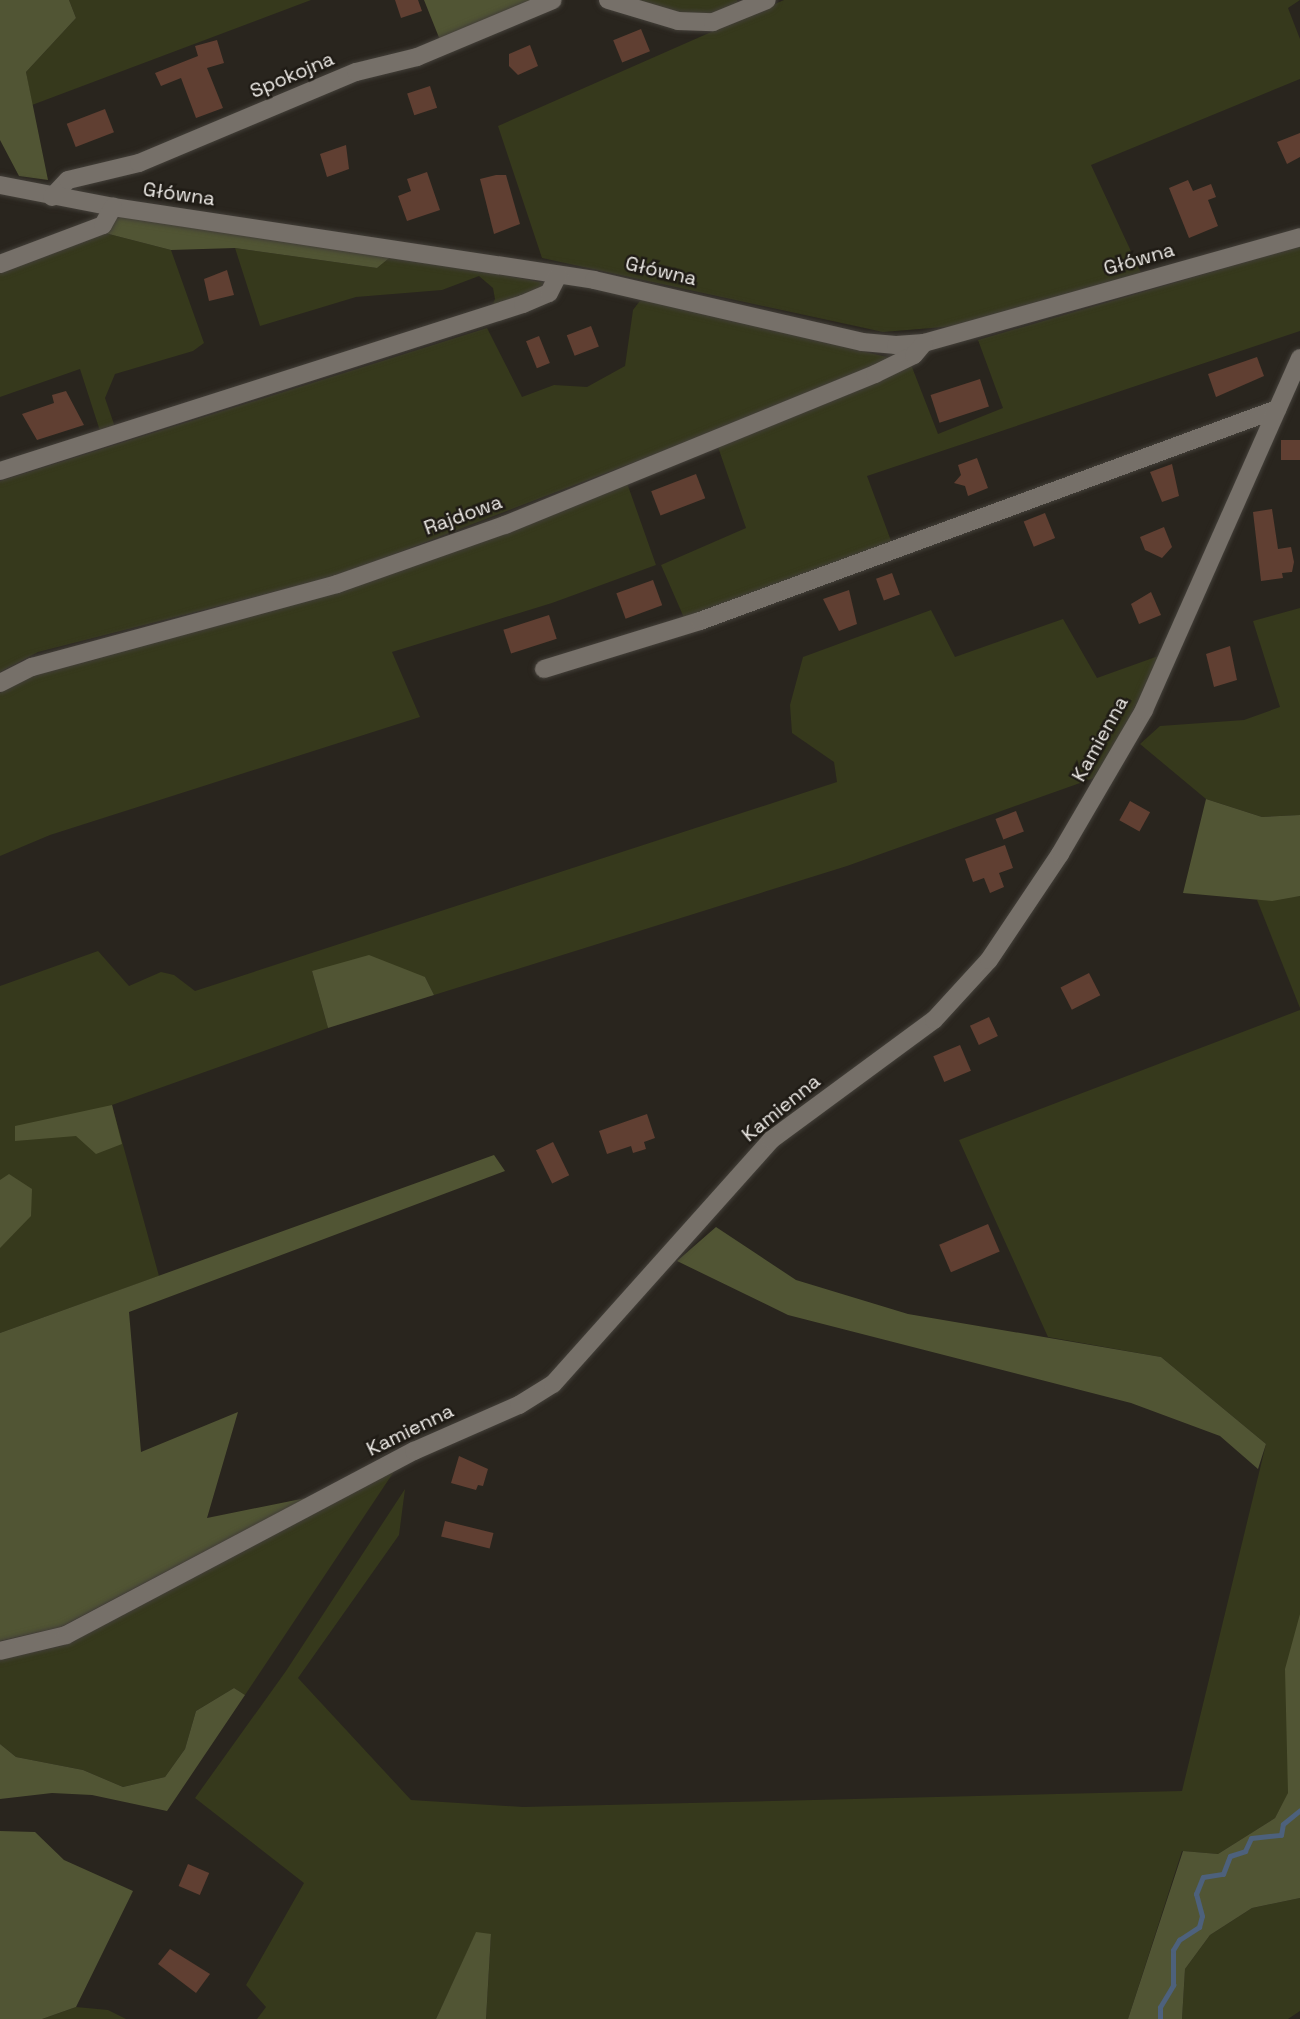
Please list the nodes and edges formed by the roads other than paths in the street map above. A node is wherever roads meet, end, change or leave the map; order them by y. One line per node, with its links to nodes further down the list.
1 (552, 0): 5 (street, Spokojna)
2 (608, 0): 3 (street)
3 (767, 0)
4 (0, 185): 5 (street, Główna)
5 (52, 196): 6 (street, Główna)
6 (113, 207): 8 (street); 9 (street, Główna)
7 (1300, 237): 10 (street, Główna)
8 (0, 264)
9 (558, 275): 10 (street, Główna); 13 (street)
10 (924, 343): 15 (street, Rajdowa)
11 (1300, 358): 12 (street, Kamienna)
12 (1278, 409): 14 (street); 16 (street, Kamienna)
13 (0, 471)
14 (544, 669)
15 (0, 683)
16 (0, 1651)

